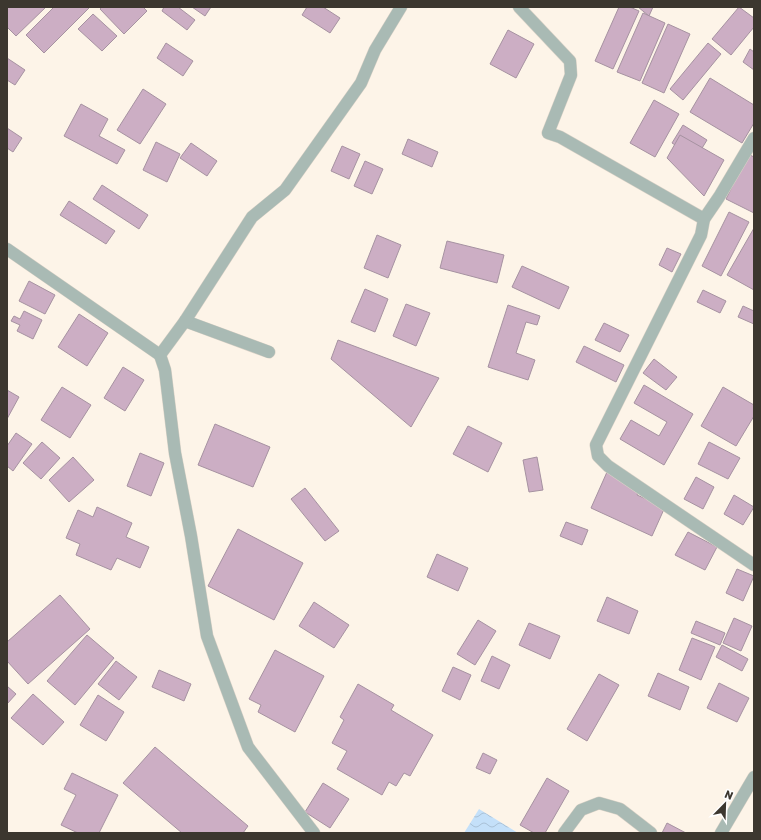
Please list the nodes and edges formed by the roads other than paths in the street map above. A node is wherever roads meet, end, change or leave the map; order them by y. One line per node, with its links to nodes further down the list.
1 (401, 7): 6 (street)
2 (520, 7): 4 (street)
3 (754, 138): 4 (street)
4 (704, 219): 9 (street)
5 (7, 249): 8 (street)
6 (184, 321): 7 (street); 8 (street)
7 (269, 352)
8 (160, 355): 11 (street)
9 (754, 565)
10 (754, 777): 14 (street)
11 (314, 833)
12 (564, 833): 13 (street)
13 (651, 833)
14 (721, 833)

